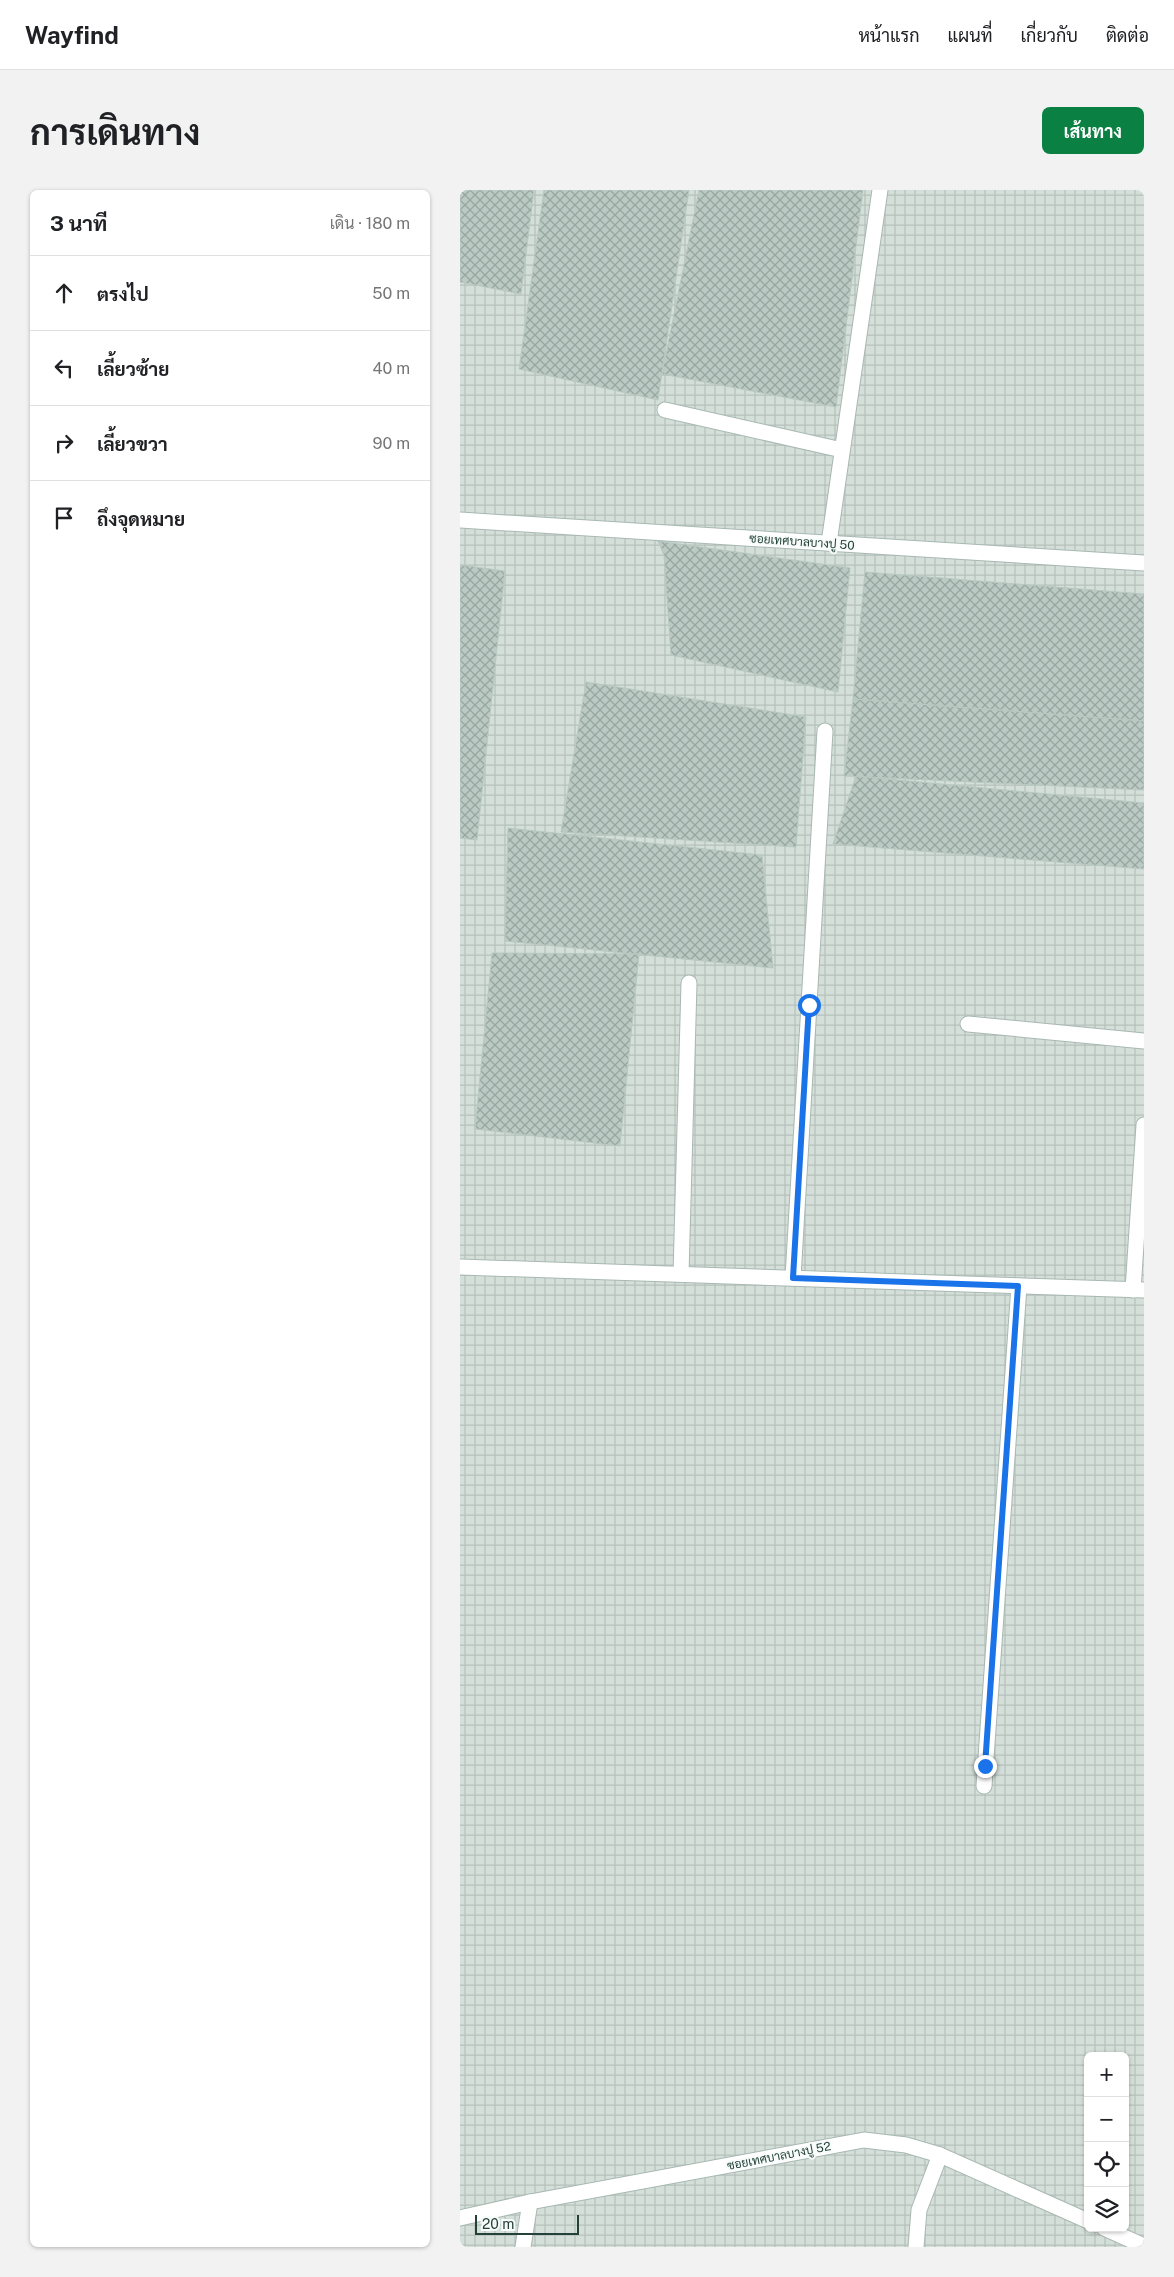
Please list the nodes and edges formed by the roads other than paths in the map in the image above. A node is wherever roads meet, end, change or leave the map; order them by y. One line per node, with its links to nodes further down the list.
1 (880, 190): 3 (street)
2 (665, 410): 3 (street)
3 (842, 450): 5 (street)
4 (460, 520): 5 (street, ซอยเทศบาลบางปู 50)
5 (829, 544): 6 (street, ซอยเทศบาลบางปู 50)
6 (1144, 563)
7 (825, 731): 14 (street)
8 (689, 983): 13 (street)
9 (968, 1024): 10 (street)
10 (1144, 1041)
11 (1144, 1126): 16 (street)
12 (460, 1267): 13 (street)
13 (681, 1274): 14 (street)
14 (793, 1278): 15 (street)
15 (1018, 1286): 16 (street); 17 (street)
16 (1138, 1290)
17 (984, 1786)
18 (940, 2155): 19 (street, ซอยเทศบาลบางปู 52); 21 (street, ซอยเทศบาลบางปู 52); 25 (street)
19 (530, 2202): 20 (street, ซอยเทศบาลบางปู 52); 24 (street)
20 (460, 2218)
21 (1084, 2219)
22 (1113, 2232): 23 (street)
23 (1144, 2246)
24 (523, 2247)
25 (916, 2247)

